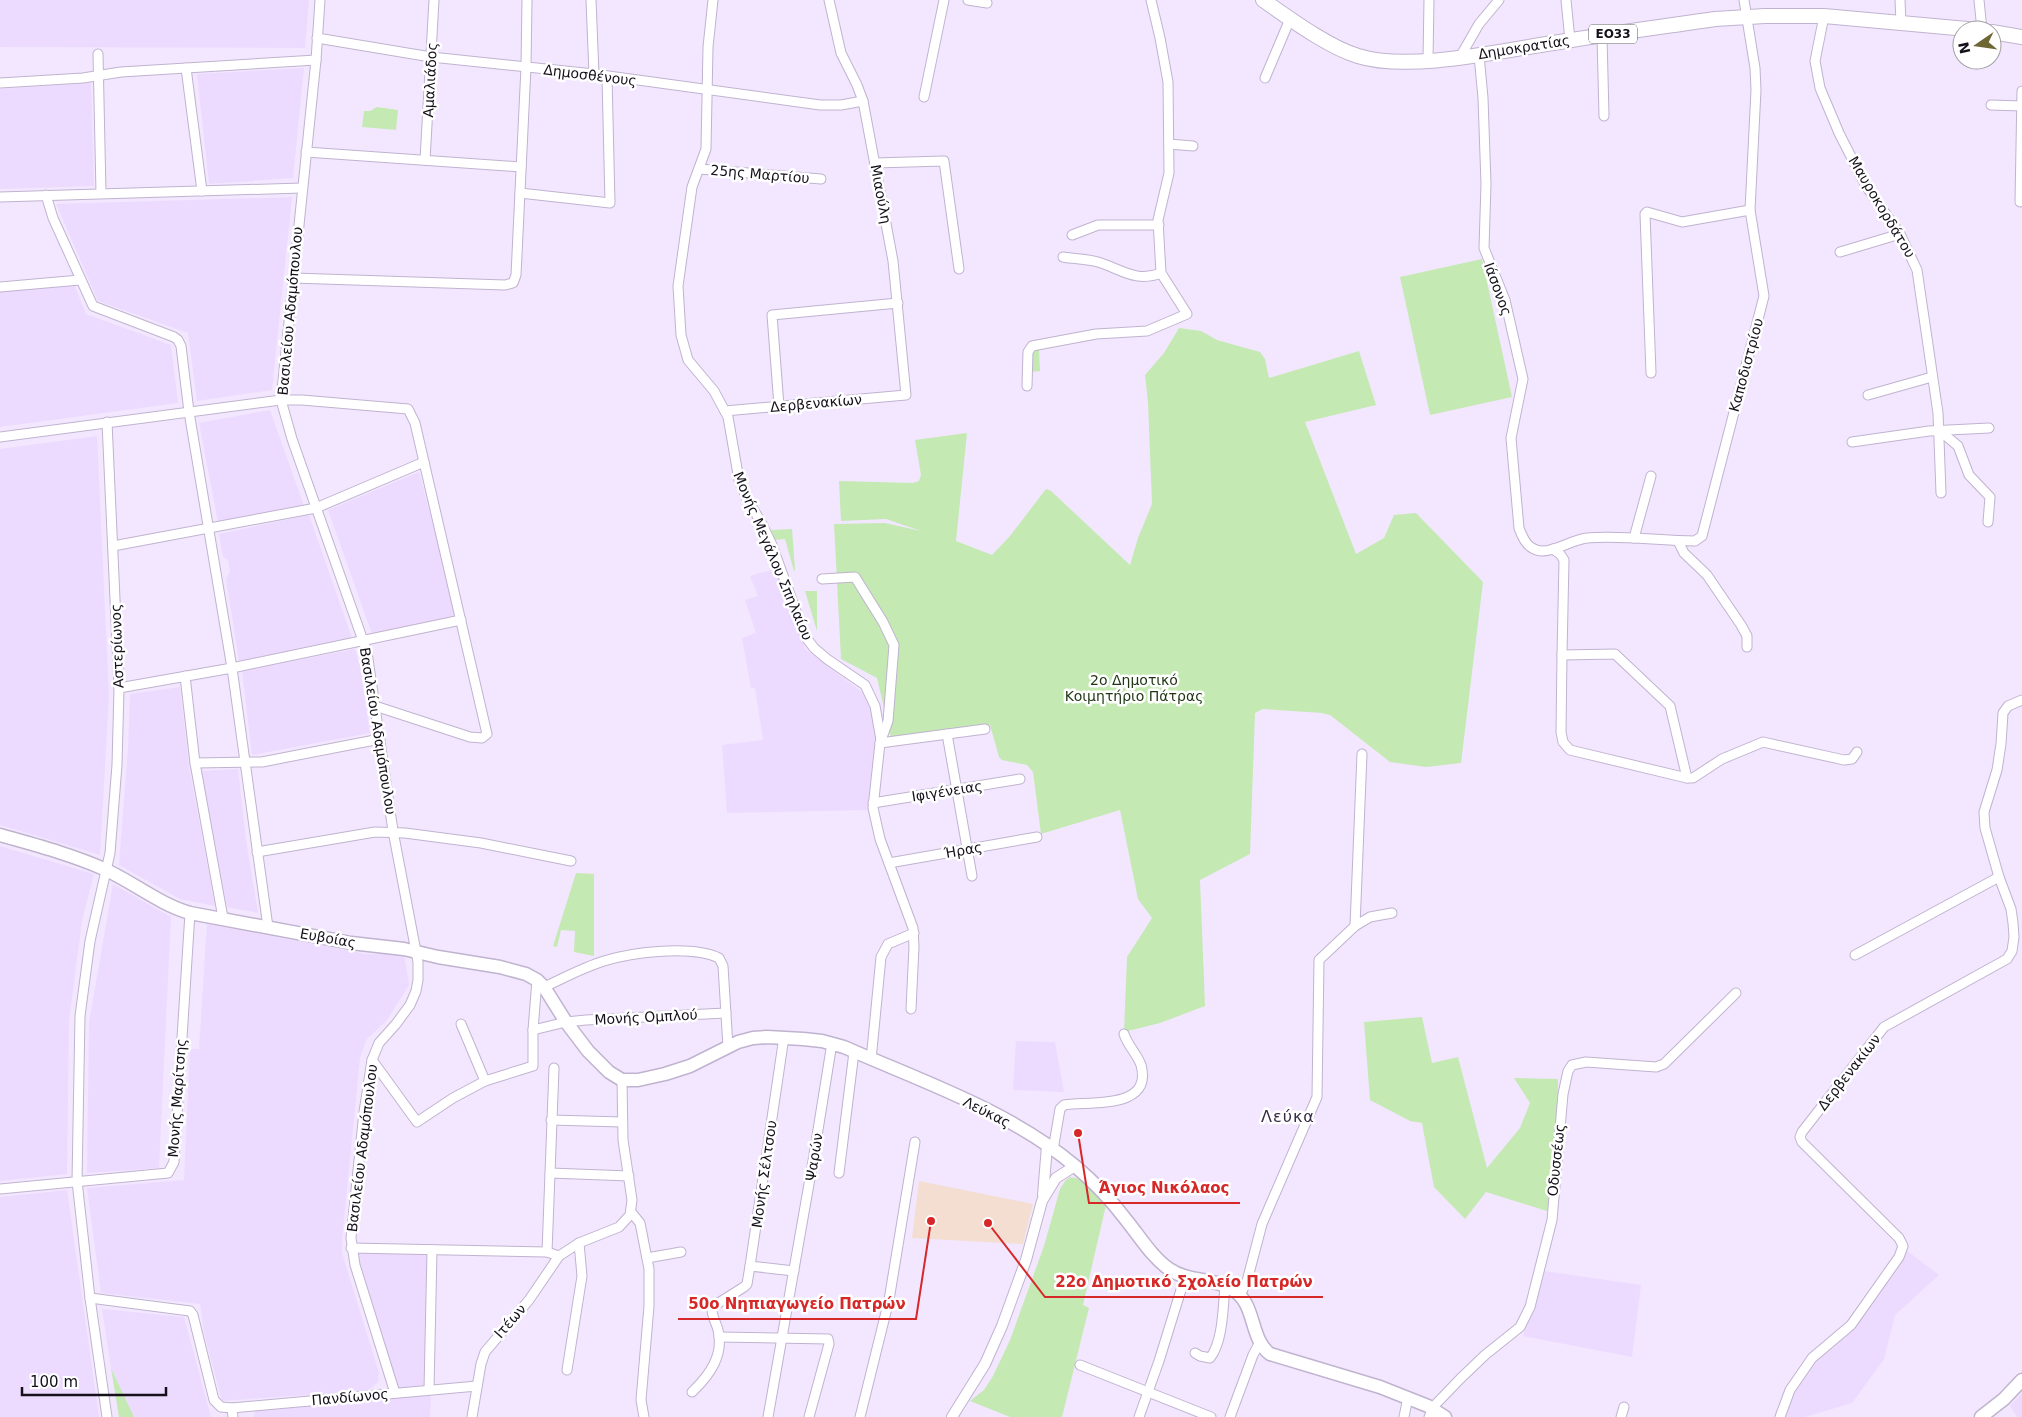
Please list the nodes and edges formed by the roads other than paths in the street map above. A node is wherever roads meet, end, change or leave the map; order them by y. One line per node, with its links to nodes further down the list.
1 (320, 0): 27 (street, Βασιλείου Αδαμόπουλου)
2 (434, 0): 31 (street, Αμαλιάδος)
3 (527, 0): 35 (street)
4 (591, 0): 37 (street)
5 (712, 0): 42 (street, Μονής Μεγάλου Σπηλαίου)
6 (829, 0): 45 (street, Μιαούλη)
7 (944, 0): 44 (street)
8 (968, 0): 17 (street)
9 (1151, 0): 49 (street)
10 (1263, 0): 20 (main road, Δημοκρατίας / ΕΟ33)
11 (1429, 0): 34 (street)
12 (1500, 0): 32 (street)
13 (1566, 0): 28 (street)
14 (1744, 0): 19 (street, Καποδιστρίου)
15 (1900, 0): 22 (street)
16 (1979, 0): 21 (street)
17 (987, 3)
18 (1824, 16): 19 (main road, Δημοκρατίας / ΕΟ33); 22 (main road, Δημοκρατίας / ΕΟ33); 66 (street, Μαυροκορδάτου)
19 (1747, 17): 25 (main road, Δημοκρατίας / ΕΟ33); 64 (street, Καποδιστρίου)
20 (1290, 19): 34 (main road, Δημοκρατίας / ΕΟ33); 40 (street)
21 (1981, 20)
22 (1901, 23): 23 (main road, Δημοκρατίας / ΕΟ33)
23 (1952, 28)
24 (2002, 34): 26 (main road)
25 (1602, 36): 28 (main road, Δημοκρατίας / ΕΟ33); 48 (street)
26 (2022, 37)
27 (318, 38): 31 (street, Δημοσθένους); 33 (street, Βασιλείου Αδαμόπουλου)
28 (1570, 40): 30 (main road, Δημοκρατίας / ΕΟ33)
29 (98, 54): 38 (street)
30 (1479, 54): 32 (main road, Δημοκρατίας / ΕΟ33); 99 (street, Ιάσονος)
31 (431, 57): 35 (street, Δημοσθένους); 52 (street, Αμαλιάδος)
32 (1460, 57): 34 (main road, Δημοκρατίας / ΕΟ33)
33 (316, 60): 36 (street); 51 (street, Βασιλείου Αδαμόπουλου)
34 (1428, 60)
35 (526, 67): 37 (street, Δημοσθένους); 54 (street)
36 (186, 68): 38 (street); 58 (street)
37 (594, 74): 39 (street, Δημοσθένους)
38 (98, 76): 41 (street); 59 (street)
39 (607, 76): 42 (street, Δημοσθένους); 60 (street)
40 (1265, 78)
41 (0, 83)
42 (707, 90): 45 (street, Δημοσθένους); 55 (street, Μονής Μεγάλου Σπηλαίου)
43 (2022, 91): 47 (street)
44 (924, 97)
45 (863, 101): 53 (street, Μιαούλη)
46 (1991, 105): 47 (street)
47 (2022, 106): 63 (street)
48 (1604, 116)
49 (1169, 144): 50 (street); 65 (street)
50 (1193, 146)
51 (306, 152): 52 (street); 57 (street, Βασιλείου Αδαμόπουλου)
52 (425, 160): 54 (street)
53 (875, 163): 70 (street); 75 (street, Μιαούλη)
54 (521, 167): 60 (street)
55 (699, 169): 56 (street, 25ης Μαρτίου); 84 (street, Μονής Μεγάλου Σπηλαίου)
56 (821, 179)
57 (302, 188): 58 (street); 72 (street, Βασιλείου Αδαμόπουλου)
58 (202, 191): 59 (street)
59 (101, 193): 61 (street)
60 (520, 193): 72 (street)
61 (46, 195): 62 (street); 73 (street)
62 (0, 197)
63 (2020, 202)
64 (1750, 210): 76 (street); 97 (street, Καποδιστρίου)
65 (1159, 225): 67 (street); 71 (street)
66 (1900, 234): 68 (street); 77 (street, Μαυροκορδάτου)
67 (1072, 235)
68 (1840, 252)
69 (1063, 257): 71 (street)
70 (959, 269)
71 (1161, 272): 78 (street)
72 (293, 278): 81 (street, Βασιλείου Αδαμόπουλου)
73 (80, 280): 74 (street); 83 (street)
74 (0, 287)
75 (898, 303): 79 (street, Μιαούλη); 82 (street)
76 (1651, 373)
77 (1932, 378): 80 (street); 87 (street, Μαυροκορδάτου)
78 (1027, 386)
79 (906, 395): 82 (street, Δερβενακίων)
80 (1868, 395)
81 (281, 400): 83 (street); 90 (street); 93 (street, Βασιλείου Αδαμόπουλου)
82 (779, 406): 84 (street, Δερβενακίων)
83 (189, 412): 85 (street); 95 (street)
84 (725, 412): 114 (street, Μονής Μεγάλου Σπηλαίου)
85 (107, 422): 88 (street); 98 (street, Αστερίωνος)
86 (1989, 428): 87 (street)
87 (1939, 430): 89 (street); 92 (street, Μαυροκορδάτου); 94 (street)
88 (0, 437)
89 (1852, 442)
90 (424, 462): 93 (street); 102 (street)
91 (1651, 476): 96 (street)
92 (1941, 493)
93 (316, 508): 95 (street); 103 (street, Βασιλείου Αδαμόπουλου)
94 (1988, 522)
95 (210, 528): 98 (street); 106 (street)
96 (1634, 538): 97 (street, Καποδιστρίου); 100 (street, Καποδιστρίου)
97 (1678, 541): 104 (street)
98 (113, 546): 108 (street, Αστερίωνος)
99 (1530, 548): 100 (street, Καποδιστρίου)
100 (1553, 549): 105 (street)
101 (822, 579): 114 (street, Μονής Μεγάλου Σπηλαίου)
102 (461, 620): 103 (street); 110 (street)
103 (364, 640): 106 (street); 110 (street, Βασιλείου Αδαμόπουλου)
104 (1747, 647)
105 (1562, 655): 119 (street); 119 (street)
106 (232, 668): 107 (street); 117 (street)
107 (185, 676): 108 (street); 118 (street)
108 (119, 688): 130 (street, Αστερίωνος)
109 (2022, 700): 132 (street, Δερβενακίων)
110 (375, 706): 113 (street, Βασιλείου Αδαμόπουλου)
111 (985, 730): 112 (street)
112 (947, 734): 114 (street); 121 (street)
113 (380, 739): 117 (street); 123 (street, Βασιλείου Αδαμόπουλου)
114 (881, 741): 122 (street, Μονής Μεγάλου Σπηλαίου)
115 (1858, 752): 119 (street)
116 (1362, 754): 136 (street)
117 (245, 762): 118 (street); 127 (street)
118 (195, 763): 135 (street)
119 (1687, 778)
120 (1020, 779): 121 (street, Ιφιγένειας)
121 (955, 789): 122 (street, Ιφιγένειας); 126 (street)
122 (873, 803): 129 (street, Μονής Μεγάλου Σπηλαίου)
123 (394, 831): 127 (street); 128 (street); 139 (street, Βασιλείου Αδαμόπουλου)
124 (0, 835): 130 (main road, Ευβοίας)
125 (1037, 837): 126 (street, Ήρας)
126 (967, 849): 129 (street, Ήρας); 131 (street)
127 (257, 852): 137 (street)
128 (571, 861)
129 (889, 863): 138 (street, Μονής Μεγάλου Σπηλαίου)
130 (105, 869): 133 (main road, Ευβοίας); 166 (street, Αστερίωνος)
131 (972, 876)
132 (1999, 878): 140 (street); 212 (street, Δερβενακίων)
133 (190, 912): 135 (main road, Ευβοίας); 166 (street, Μονής Μαρίτσης)
134 (1392, 913): 136 (street)
135 (223, 918): 137 (main road, Ευβοίας)
136 (1355, 926): 181 (street)
137 (268, 927): 139 (main road, Ευβοίας)
138 (914, 933): 143 (street, Μονής Μεγάλου Σπηλαίου); 154 (street)
139 (416, 952): 141 (main road, Ευβοίας); 153 (street, Βασιλείου Αδαμόπουλου)
140 (1855, 955)
141 (541, 984): 144 (street); 145 (main road); 147 (street)
142 (1736, 993): 198 (street, Οδυσσέως)
143 (911, 1009)
144 (726, 1013): 145 (street, Μονής Ομπλού); 151 (street)
145 (566, 1022): 147 (street, Μονής Ομπλού); 156 (main road)
146 (461, 1024): 157 (street)
147 (533, 1030): 157 (street)
148 (1124, 1034): 161 (street)
149 (784, 1037): 150 (main road, Λεύκας); 151 (main road, Λεύκας); 177 (street, Μονής Σέλτσου)
150 (832, 1043): 152 (main road, Λεύκας); 178 (street, Ψαρών)
151 (728, 1047): 156 (main road, Λεύκας)
152 (854, 1052): 154 (main road, Λεύκας); 164 (street)
153 (372, 1060): 157 (street); 171 (street, Βασιλείου Αδαμόπουλου)
154 (871, 1060): 161 (main road, Λεύκας)
155 (554, 1068): 158 (street)
156 (622, 1080): 159 (street)
157 (485, 1081)
158 (551, 1120): 159 (street); 163 (street)
159 (622, 1122): 165 (street)
160 (915, 1142): 204 (street)
161 (1050, 1148): 162 (main road, Λεύκας); 168 (street)
162 (1075, 1166): 168 (street); 179 (main road, Λεύκας)
163 (550, 1173): 165 (street); 173 (street)
164 (839, 1173)
165 (629, 1176): 169 (street)
166 (77, 1181): 167 (street, Μονής Μαρίτσης); 182 (street, Αστερίωνος)
167 (0, 1189)
168 (1042, 1201): 205 (street)
169 (631, 1212): 170 (street, Ιτέων); 176 (street)
170 (579, 1243): 175 (street, Ιτέων); 188 (street)
171 (351, 1248): 172 (street); 194 (street, Βασιλείου Αδαμόπουλου)
172 (432, 1250): 173 (street); 191 (street)
173 (547, 1252): 175 (street)
174 (681, 1252): 176 (street)
175 (559, 1256): 190 (street, Ιτέων)
176 (647, 1258): 201 (street)
177 (750, 1266): 178 (street); 183 (street, Μονής Σέλτσου)
178 (794, 1271): 184 (street, Ψαρών)
179 (1185, 1277): 180 (main road, Λεύκας); 193 (street)
180 (1225, 1286): 181 (main road, Λεύκας); 186 (street)
181 (1240, 1295): 185 (main road)
182 (90, 1298): 197 (street); 199 (street, Αστερίωνος)
183 (719, 1337): 184 (street); 192 (street)
184 (781, 1337): 202 (street, Ψαρών); 203 (street)
185 (1260, 1342): 195 (main road); 208 (street)
186 (1195, 1353)
187 (1080, 1365): 193 (street)
188 (567, 1370)
189 (2022, 1380): 213 (main road)
190 (477, 1386): 191 (street, Πανδίωνος); 200 (street, Ιτέων)
191 (429, 1390): 194 (street, Πανδίωνος)
192 (692, 1392)
193 (1149, 1392): 206 (street); 207 (street)
194 (395, 1393): 197 (street, Πανδίωνος)
195 (1408, 1397): 198 (main road); 209 (street)
196 (1624, 1407): 211 (street)
197 (233, 1412)
198 (1431, 1412): 210 (main road)
199 (107, 1417)
200 (472, 1417)
201 (644, 1417)
202 (768, 1417)
203 (809, 1417)
204 (860, 1417)
205 (952, 1417)
206 (1138, 1417)
207 (1211, 1417)
208 (1230, 1417)
209 (1404, 1417)
210 (1445, 1417)
211 (1621, 1417)
212 (1780, 1417)
213 (1981, 1417)

